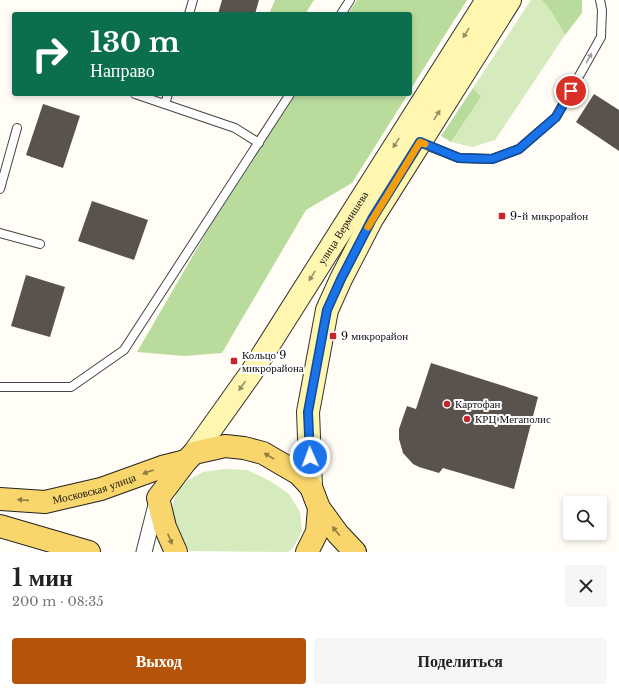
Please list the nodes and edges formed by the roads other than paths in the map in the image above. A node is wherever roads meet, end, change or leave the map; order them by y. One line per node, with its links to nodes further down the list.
1 (193, 0): 6 (lane)
2 (350, 0): 7 (lane)
3 (487, 0): 19 (main road, улица Вермишева, one-way to 19)
4 (510, 0): 13 (main road, улица Вермишева, one-way to 4)
5 (600, 0): 13 (lane, one-way to 5)
6 (190, 12)
7 (342, 12)
8 (140, 96): 11 (lane)
9 (168, 96): 11 (lane)
10 (289, 96): 14 (lane)
11 (166, 104): 14 (lane)
12 (17, 128): 15 (lane)
13 (420, 142): 20 (main road, улица Вермишева)
14 (259, 143): 18 (lane)
15 (0, 189)
16 (0, 233): 17 (lane)
17 (40, 244)
18 (0, 387)
19 (190, 457): 20 (main road, Московская улица, one-way to 19); 21 (main road, Московская улица, one-way to 21); 22 (main road)
20 (311, 487): 23 (main road)
21 (0, 498)
22 (158, 498): 27 (street); 28 (main road, one-way to 28)
23 (319, 508): 29 (main road); 30 (main road, one-way to 23)
24 (5, 527): 25 (street); 26 (main road)
25 (59, 552)
26 (89, 552)
27 (144, 552)
28 (176, 552)
29 (308, 552)
30 (356, 552)

